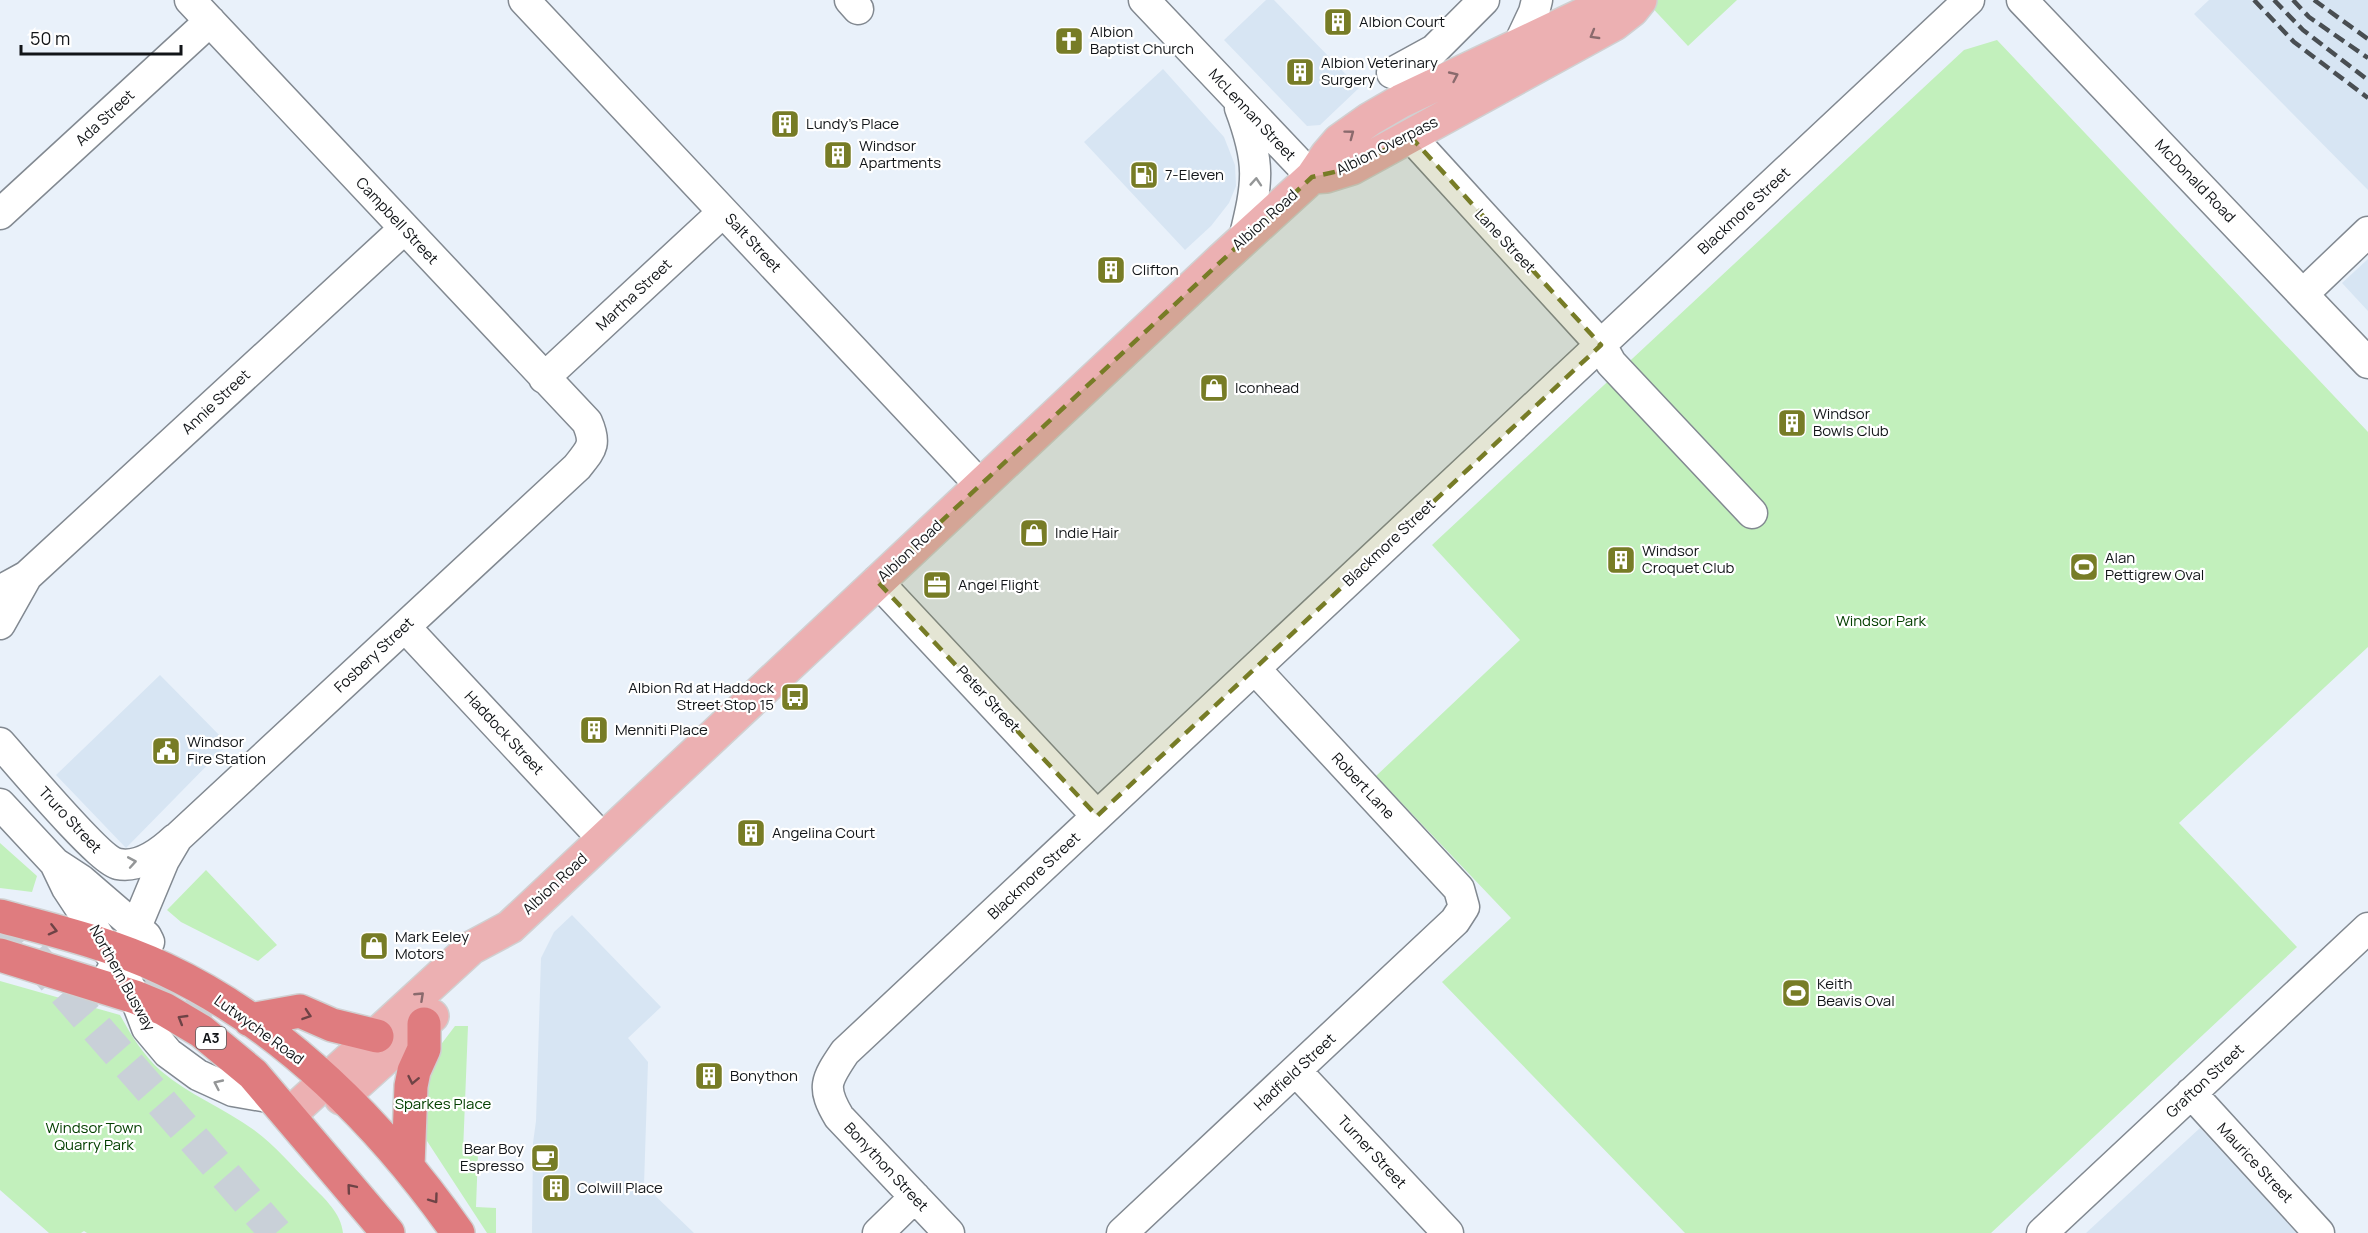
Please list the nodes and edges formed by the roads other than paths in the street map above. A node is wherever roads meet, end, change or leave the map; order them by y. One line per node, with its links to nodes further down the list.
1 (524, 0): 15 (street, Salt Street)
2 (1144, 0): 12 (street, McLennan Street)
3 (1484, 0): 11 (street)
4 (1537, 0): 10 (street)
5 (1640, 0): 13 (main road, Albion Overpass, one-way to 13)
6 (1969, 0): 21 (street, Blackmore Street)
7 (1598, 3): 10 (main road, Albion Overpass)
8 (2033, 4): 20 (street, McDonald Road)
9 (200, 11): 16 (street, Ada Street); 17 (street, Campbell Street)
10 (1518, 46): 14 (main road, Albion Overpass, one-way to 10)
11 (1392, 73)
12 (1238, 101): 14 (street, McLennan Street); 19 (street, one-way to 12)
13 (1410, 136): 14 (main road, Albion Overpass); 21 (street, Lane Street)
14 (1312, 177): 19 (main road, Albion Road)
15 (723, 212): 23 (street, Martha Street); 25 (street, Salt Street)
16 (0, 214)
17 (404, 229): 23 (street, Campbell Street); 27 (street, Annie Street)
18 (2368, 232): 20 (street)
19 (1244, 239): 25 (main road, Albion Road)
20 (2303, 294): 22 (street, McDonald Road)
21 (1601, 345): 26 (street, Lane Street); 32 (street, Blackmore Street)
22 (2368, 363)
23 (544, 378): 24 (street, Campbell Street)
24 (592, 448): 31 (street, Fosbery Street)
25 (981, 486): 28 (main road, Albion Road)
26 (1752, 513)
27 (27, 576): 29 (street, Annie Street); 30 (street, Annie Street)
28 (877, 581): 35 (street, Peter Street); 37 (main road, Albion Road)
29 (0, 591)
30 (0, 624)
31 (405, 627): 36 (street, Fosbery Street); 37 (street, Haddock Street)
32 (1255, 669): 35 (street, Blackmore Street); 38 (street, Robert Lane)
33 (0, 743): 36 (street, Truro Street, one-way to 36)
34 (0, 804): 43 (street, Northern Busway)
35 (1098, 816): 50 (street, Blackmore Street)
36 (182, 833): 43 (street, Fosbery Street)
37 (603, 839): 40 (main road, Albion Road)
38 (1464, 907): 47 (street, Hadfield Street)
39 (0, 916): 43 (highway, Lutwyche Road / A3, one-way to 43)
40 (510, 927): 45 (main road, Albion Road); 46 (main road, Albion Road, one-way to 40)
41 (2368, 928): 49 (street, Grafton Street)
42 (0, 955): 43 (highway, Lutwyche Road / A3)
43 (117, 955): 44 (highway, Lutwyche Road / A3); 51 (highway, Lutwyche Road / A3, one-way to 43)
44 (250, 1020): 46 (highway, one-way to 46); 48 (highway, Lutwyche Road / A3)
45 (424, 1024): 48 (main road, Albion Road); 52 (highway, one-way to 52)
46 (377, 1036): 48 (main road, Albion Road)
47 (1296, 1071): 58 (street, Hadfield Street); 59 (street, Turner Street)
48 (334, 1089): 51 (main road, Albion Road); 52 (highway, Lutwyche Road / A3)
49 (2191, 1093): 60 (street, Grafton Street); 61 (street, Maurice Street)
50 (827, 1097): 53 (street, Bonython Street)
51 (289, 1115): 54 (highway, Lutwyche Road / A3, one-way to 51)
52 (408, 1166): 55 (highway, Lutwyche Road / A3, one-way to 55)
53 (915, 1197): 56 (street); 57 (street, Bonython Street)
54 (388, 1233)
55 (458, 1233)
56 (878, 1233)
57 (949, 1233)
58 (1122, 1233)
59 (1448, 1233)
60 (2042, 1233)
61 (2319, 1233)

